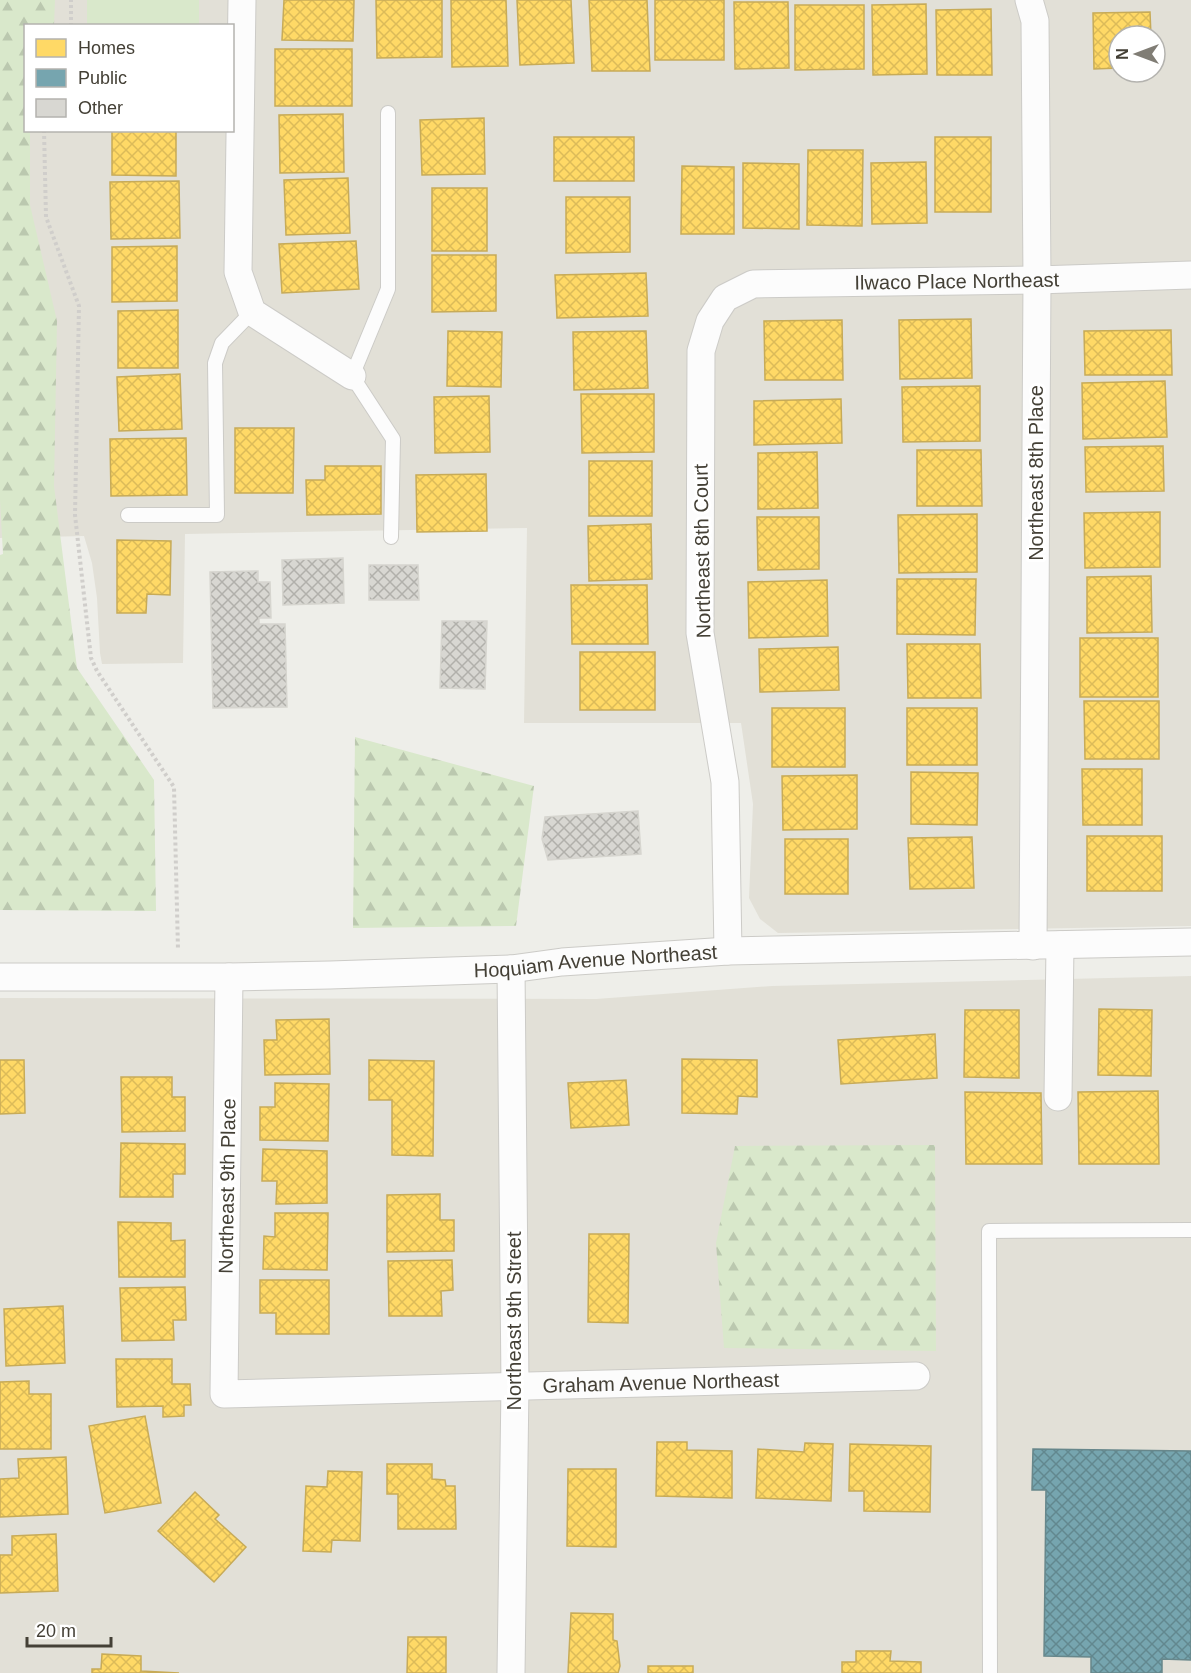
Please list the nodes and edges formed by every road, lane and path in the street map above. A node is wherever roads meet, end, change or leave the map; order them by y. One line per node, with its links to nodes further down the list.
1 (71, 0): 4 (path)
2 (242, 0): 10 (street)
3 (1029, 0): 8 (street, Northeast 8th Place)
4 (71, 24)
5 (388, 113): 11 (lane)
6 (44, 132): 19 (path)
7 (1191, 275): 8 (street, Ilwaco Place Northeast)
8 (1037, 280): 9 (street, Ilwaco Place Northeast); 15 (street, Northeast 8th Place)
9 (725, 298): 16 (street, Northeast 8th Court)
10 (252, 312): 11 (street); 12 (lane)
11 (352, 376): 13 (lane)
12 (128, 515)
13 (391, 537)
14 (1191, 942): 15 (street, Hoquiam Avenue Northeast)
15 (1047, 946): 16 (street, Hoquiam Avenue Northeast); 21 (street, Northeast 8th Place)
16 (728, 951): 17 (street, Hoquiam Avenue Northeast)
17 (511, 969): 20 (street, Hoquiam Avenue Northeast); 24 (street, Northeast 9th Street)
18 (0, 977): 19 (street, Hoquiam Avenue Northeast)
19 (178, 977): 20 (street, Hoquiam Avenue Northeast)
20 (229, 977): 25 (street, Northeast 9th Place)
21 (1058, 1097)
22 (1191, 1230): 27 (lane)
23 (916, 1376): 24 (street, Graham Avenue Northeast)
24 (515, 1386): 25 (street, Graham Avenue Northeast); 26 (street, Northeast 9th Street)
25 (224, 1394)
26 (511, 1673)
27 (990, 1673)

